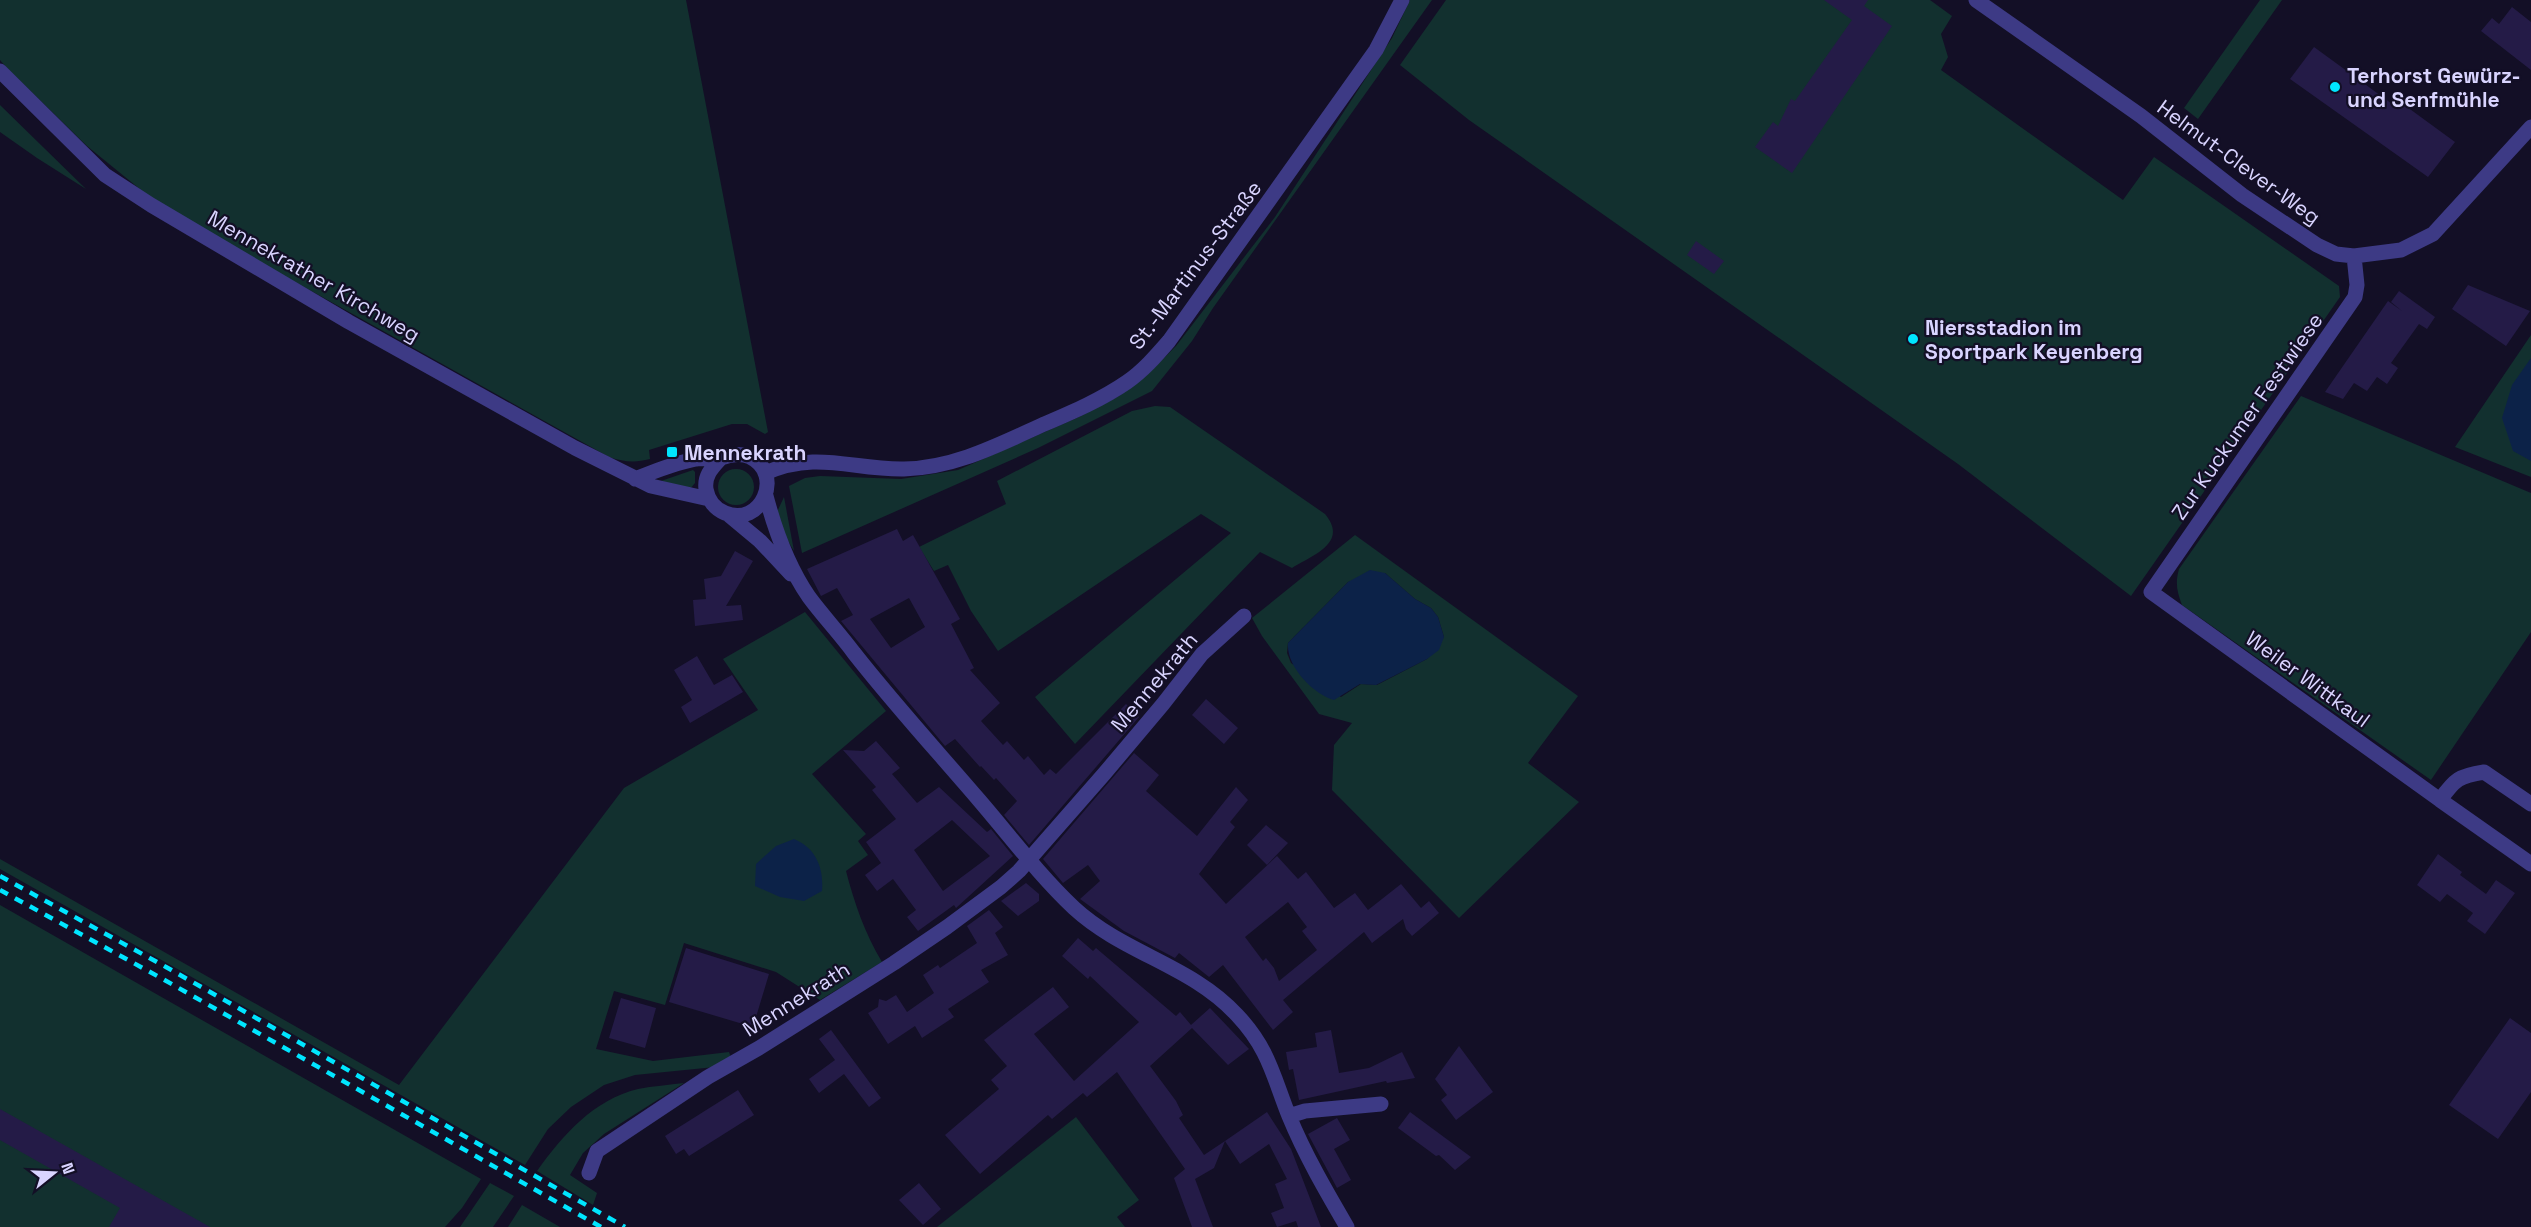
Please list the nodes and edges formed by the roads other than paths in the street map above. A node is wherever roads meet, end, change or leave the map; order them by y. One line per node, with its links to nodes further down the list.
1 (1402, 0): 7 (street, St.-Martinus-Straße)
2 (1976, 0): 5 (street, Helmut-Clever-Weg)
3 (0, 71): 8 (street, Mennekrather Kirchweg)
4 (2531, 127): 5 (street, Helmut-Clever-Weg)
5 (2354, 256): 13 (street, Zur Kuckumer Festwiese)
6 (721, 458): 7 (street); 8 (street); 10 (street)
7 (765, 472): 9 (street)
8 (635, 479): 10 (street, Mennekrather Kirchweg)
9 (766, 496): 11 (street); 12 (street)
10 (709, 499): 11 (street, Mennekrather Kirchweg)
11 (730, 516): 12 (street)
12 (802, 585): 17 (street)
13 (2151, 592): 15 (street, Weiler Wittkaul)
14 (1244, 616): 17 (street, Mennekrath)
15 (2440, 800): 16 (street); 18 (street, Weiler Wittkaul)
16 (2531, 804)
17 (1028, 859): 20 (street); 21 (street, Mennekrath)
18 (2531, 864)
19 (1381, 1104): 20 (street)
20 (1289, 1116): 22 (street)
21 (589, 1173)
22 (1347, 1227)

